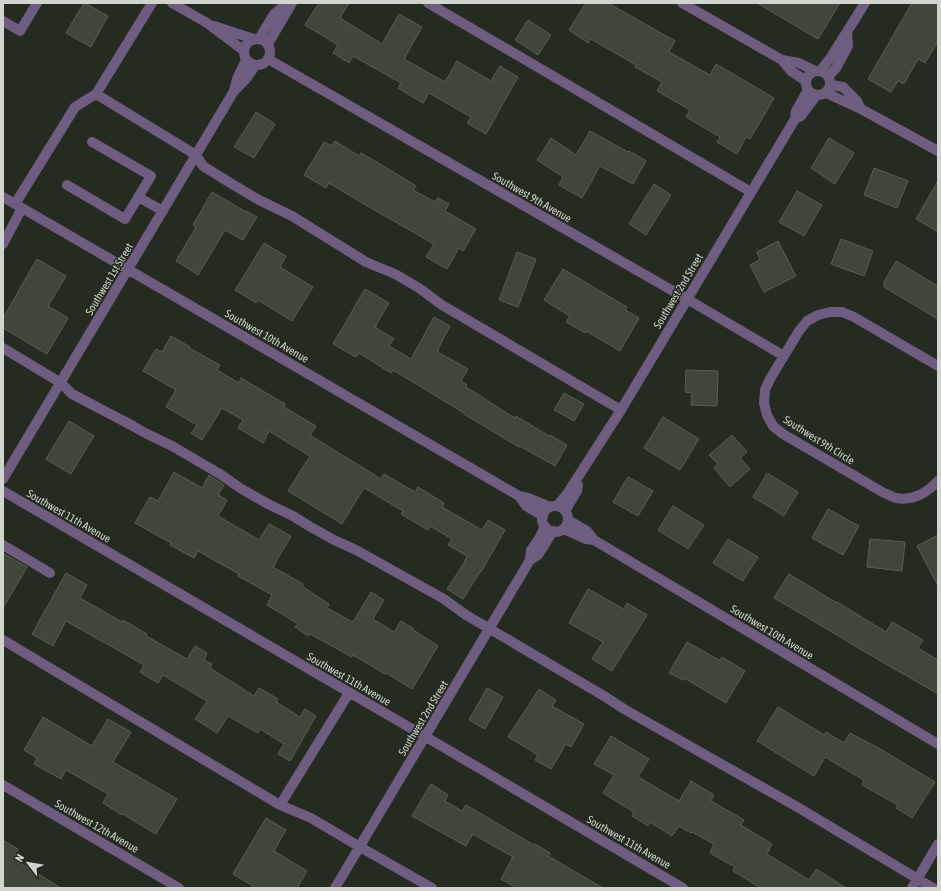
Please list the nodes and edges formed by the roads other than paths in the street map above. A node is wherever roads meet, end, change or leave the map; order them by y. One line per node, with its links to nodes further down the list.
1 (37, 3): 9 (street)
2 (152, 3): 18 (street)
3 (172, 3): 10 (street)
4 (287, 3): 11 (street, Southwest 1st Street)
5 (292, 3): 11 (street, Southwest 1st Street)
6 (428, 3): 23 (street)
7 (682, 3): 14 (street)
8 (865, 3): 16 (street, Southwest 2nd Street)
9 (3, 22)
10 (207, 23): 11 (street); 12 (street)
11 (260, 41): 12 (street, Southwest 1st Street); 13 (street)
12 (245, 55): 15 (street); 17 (street, Southwest 1st Street)
13 (268, 59): 15 (street, Southwest 1st Street); 30 (street, Southwest 9th Avenue)
14 (782, 60): 16 (street); 16 (street)
15 (255, 66): 17 (street, Southwest 1st Street)
16 (819, 83): 20 (street); 23 (street, Southwest 2nd Street)
17 (234, 91): 21 (street, Southwest 1st Street)
18 (96, 94): 21 (street); 26 (street)
19 (92, 142): 25 (street)
20 (938, 151)
21 (196, 155): 27 (street, Southwest 1st Street); 35 (street)
22 (67, 185): 25 (street)
23 (751, 192): 30 (street, Southwest 2nd Street)
24 (3, 197): 26 (street, Southwest 10th Avenue)
25 (138, 197): 27 (street)
26 (19, 206): 28 (street); 29 (street, Southwest 10th Avenue)
27 (163, 211): 29 (street, Southwest 1st Street)
28 (3, 244)
29 (128, 270): 34 (street, Southwest 1st Street); 39 (street, Southwest 10th Avenue)
30 (687, 299): 32 (street, Southwest 9th Avenue); 35 (street, Southwest 2nd Street)
31 (3, 348): 34 (street)
32 (784, 356): 33 (street, Southwest 9th Circle); 37 (street, Southwest 9th Circle)
33 (938, 366)
34 (61, 383): 36 (street, Southwest 1st Street); 42 (street)
35 (621, 410): 39 (street, Southwest 2nd Street)
36 (3, 479)
37 (938, 481)
38 (3, 491): 44 (street, Southwest 11th Avenue)
39 (555, 518): 42 (street, Southwest 2nd Street); 46 (street, Southwest 10th Avenue)
40 (3, 546): 41 (street)
41 (50, 572)
42 (490, 628): 45 (street, Southwest 2nd Street); 51 (street)
43 (3, 640): 48 (street)
44 (350, 692): 45 (street, Southwest 11th Avenue); 48 (street)
45 (426, 737): 50 (street, Southwest 2nd Street); 55 (street, Southwest 11th Avenue)
46 (938, 744)
47 (3, 785): 52 (street, Southwest 12th Avenue)
48 (280, 805): 50 (street)
49 (938, 844): 51 (street)
50 (360, 847): 53 (street, Southwest 2nd Street); 54 (street)
51 (914, 884): 56 (street)
52 (179, 888)
53 (335, 888)
54 (432, 888)
55 (683, 888)
56 (933, 888)

